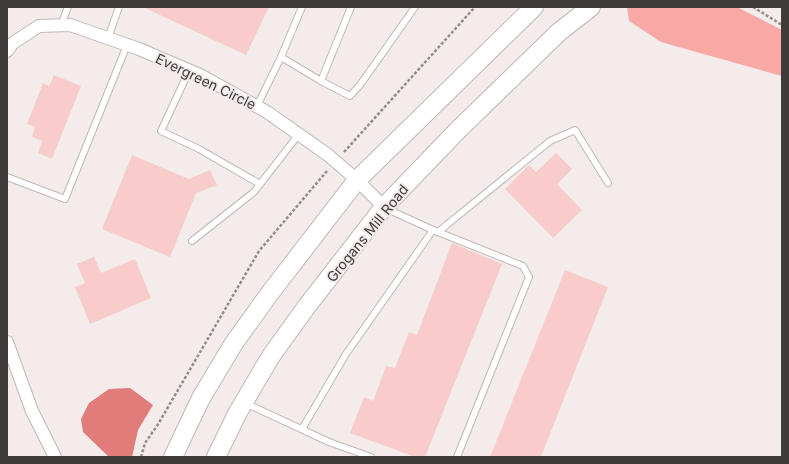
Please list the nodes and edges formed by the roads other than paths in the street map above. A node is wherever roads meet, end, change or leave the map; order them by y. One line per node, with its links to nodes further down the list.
1 (68, 7): 8 (lane)
2 (119, 7): 9 (lane)
3 (302, 7): 12 (lane)
4 (351, 7): 14 (lane)
5 (415, 7): 14 (lane)
6 (533, 7): 18 (main road)
7 (591, 7): 21 (main road, Grogans Mill Road)
8 (61, 25): 9 (street, Evergreen Circle); 11 (street, Evergreen Circle)
9 (108, 38): 10 (street, Evergreen Circle)
10 (127, 45): 13 (street, Evergreen Circle); 17 (lane)
11 (7, 51)
12 (281, 57): 14 (lane); 15 (lane)
13 (189, 71): 15 (street, Evergreen Circle); 20 (lane)
14 (321, 81)
15 (256, 106): 16 (street, Evergreen Circle)
16 (299, 134): 18 (street, Evergreen Circle); 20 (lane)
17 (7, 177)
18 (357, 180): 21 (street, Evergreen Circle); 28 (main road)
19 (608, 183): 22 (lane)
20 (260, 184): 23 (lane)
21 (384, 207): 22 (lane); 25 (main road, Grogans Mill Road)
22 (436, 231): 26 (lane); 31 (lane)
23 (192, 241)
24 (7, 342): 27 (street)
25 (244, 402): 26 (lane); 29 (main road, Grogans Mill Road)
26 (302, 429): 30 (lane)
27 (55, 457)
28 (173, 457)
29 (216, 457)
30 (370, 457)
31 (457, 457)

